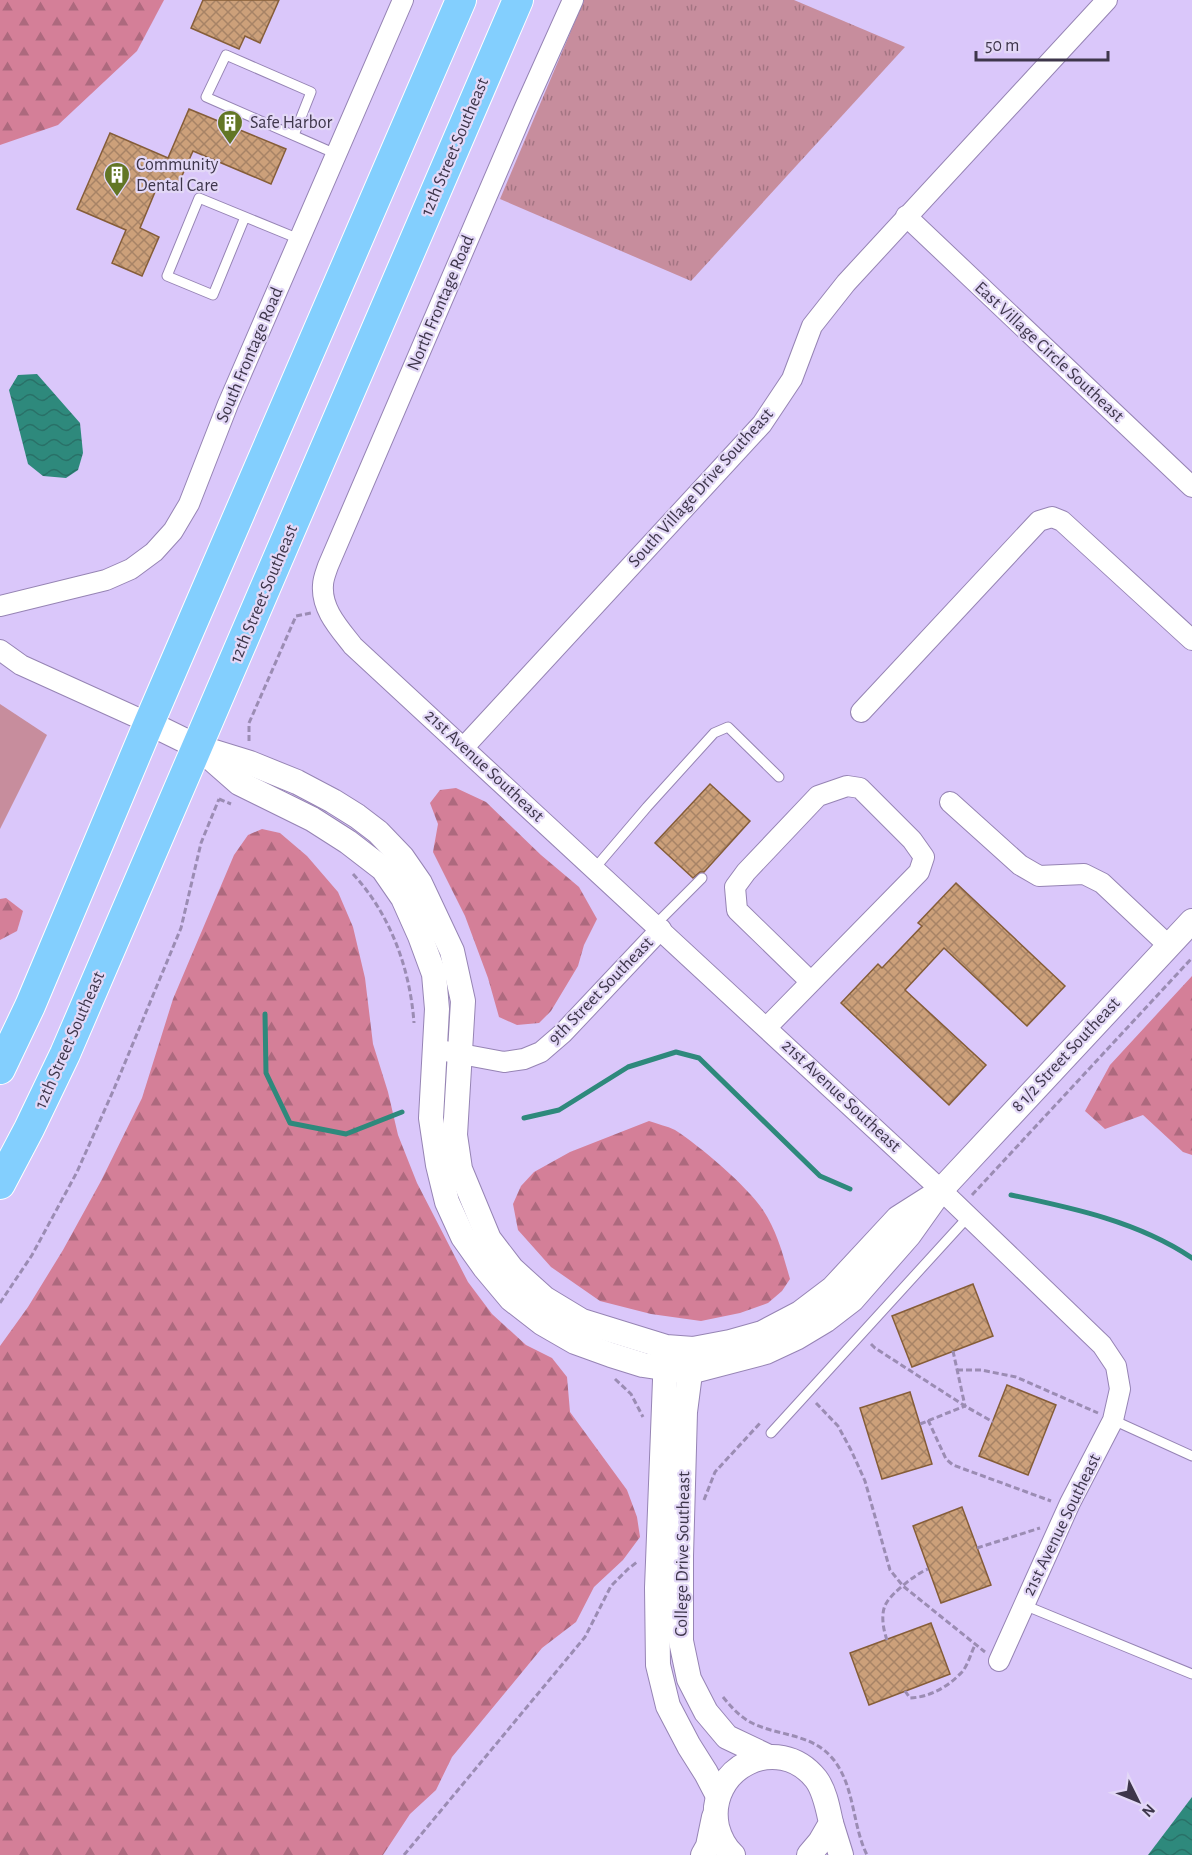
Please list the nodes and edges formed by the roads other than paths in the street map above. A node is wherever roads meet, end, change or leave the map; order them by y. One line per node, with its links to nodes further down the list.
1 (403, 0): 7 (street, South Frontage Road)
2 (461, 0): 17 (main road)
3 (518, 0): 18 (main road, 12th Street Southeast)
4 (573, 0): 13 (street, North Frontage Road)
5 (1107, 0): 8 (street, South Village Drive Southeast)
6 (294, 135): 6 (lane); 7 (lane)
7 (336, 154): 10 (street, South Frontage Road)
8 (906, 216): 11 (street, East Village Circle Southeast); 19 (street, South Village Drive Southeast)
9 (245, 217): 9 (lane); 10 (lane)
10 (299, 239): 12 (street, South Frontage Road)
11 (1192, 487)
12 (0, 606)
13 (327, 610): 19 (street, 21st Avenue Southeast)
14 (1192, 640): 16 (street)
15 (0, 650): 17 (street)
16 (861, 712)
17 (149, 723): 18 (street); 32 (main road)
18 (198, 747): 20 (street); 33 (main road, 12th Street Southeast)
19 (464, 747): 23 (street, 21st Avenue Southeast)
20 (244, 773): 30 (street); 31 (street)
21 (779, 777): 23 (lane)
22 (950, 802): 27 (street)
23 (595, 868): 26 (street, 21st Avenue Southeast)
24 (702, 878): 26 (lane)
25 (1192, 921): 27 (street, 8 1/2 Street Southeast)
26 (658, 926): 29 (street, 21st Avenue Southeast); 31 (street, 9th Street Southeast)
27 (1169, 945): 34 (street, 8 1/2 Street Southeast)
28 (811, 982): 28 (street); 29 (street)
29 (767, 1028): 34 (street, 21st Avenue Southeast)
30 (435, 1048): 31 (street, 9th Street Southeast); 37 (street)
31 (460, 1055): 37 (street)
32 (0, 1069)
33 (0, 1184)
34 (941, 1190): 35 (street, 21st Avenue Southeast); 36 (street, 8 1/2 Street Southeast); 38 (street, 8 1/2 Street Southeast)
35 (968, 1217): 39 (street, 21st Avenue Southeast); 40 (lane)
36 (693, 1349): 37 (street, 8 1/2 Street Southeast); 38 (street, College Drive Southeast)
37 (666, 1358): 38 (street, 8 1/2 Street Southeast); 46 (street, College Drive Southeast)
38 (690, 1372): 45 (street, College Drive Southeast)
39 (1113, 1420): 41 (lane); 42 (street, 21st Avenue Southeast)
40 (771, 1433)
41 (1192, 1456)
42 (1023, 1605): 43 (street, 21st Avenue Southeast); 44 (lane)
43 (999, 1661)
44 (1192, 1674)
45 (770, 1757): 46 (street); 47 (street, College Drive Southeast)
46 (716, 1805): 48 (street); 49 (street, College Drive Southeast)
47 (831, 1823): 50 (street); 51 (street)
48 (703, 1855)
49 (733, 1855)
50 (808, 1855)
51 (841, 1855)

